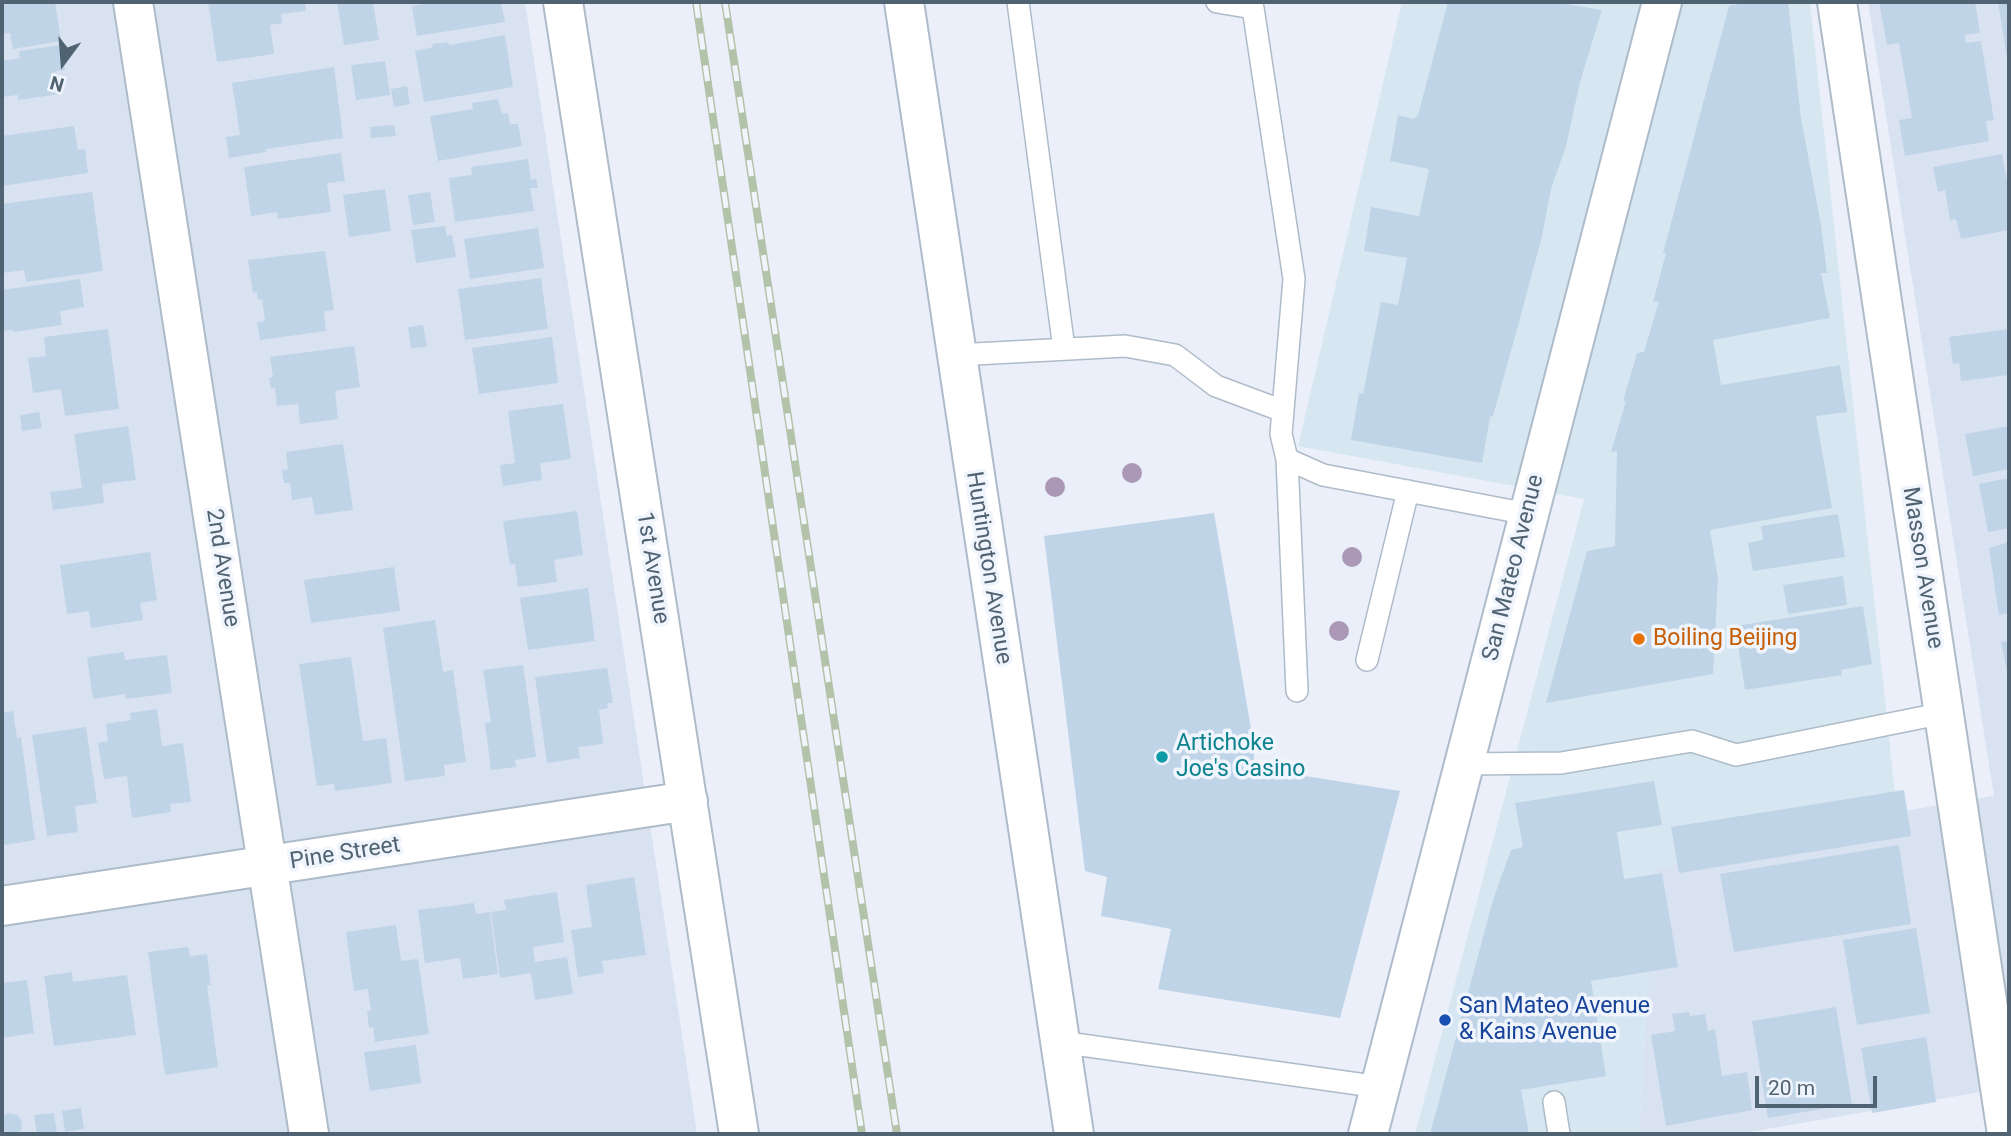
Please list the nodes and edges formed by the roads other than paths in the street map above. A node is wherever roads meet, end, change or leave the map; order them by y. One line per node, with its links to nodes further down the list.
1 (133, 2): 19 (street, 2nd Avenue)
2 (563, 2): 18 (street, 1st Avenue)
3 (904, 2): 9 (street, Huntington Avenue)
4 (1018, 2): 8 (lane)
5 (1217, 2): 10 (lane)
6 (1662, 2): 13 (street, San Mateo Avenue)
7 (1837, 2): 16 (street, Masson Avenue)
8 (1065, 349): 9 (lane); 10 (lane)
9 (956, 355): 21 (street, Huntington Avenue)
10 (1283, 411): 11 (lane)
11 (1287, 459): 12 (lane); 15 (lane)
12 (1408, 491): 13 (lane); 14 (lane)
13 (1528, 514): 17 (street, San Mateo Avenue)
14 (1367, 660)
15 (1297, 691)
16 (1944, 713): 17 (lane); 29 (street, Masson Avenue)
17 (1464, 764): 22 (street, San Mateo Avenue)
18 (688, 801): 19 (street, Pine Street); 25 (street, 1st Avenue)
19 (269, 865): 20 (street, Pine Street); 24 (street, 2nd Avenue)
20 (2, 906)
21 (1060, 1042): 22 (lane); 26 (street, Huntington Avenue)
22 (1380, 1087): 27 (street, San Mateo Avenue)
23 (1554, 1102): 28 (lane)
24 (309, 1134)
25 (740, 1134)
26 (1074, 1134)
27 (1368, 1134)
28 (1559, 1134)
29 (2007, 1134)

